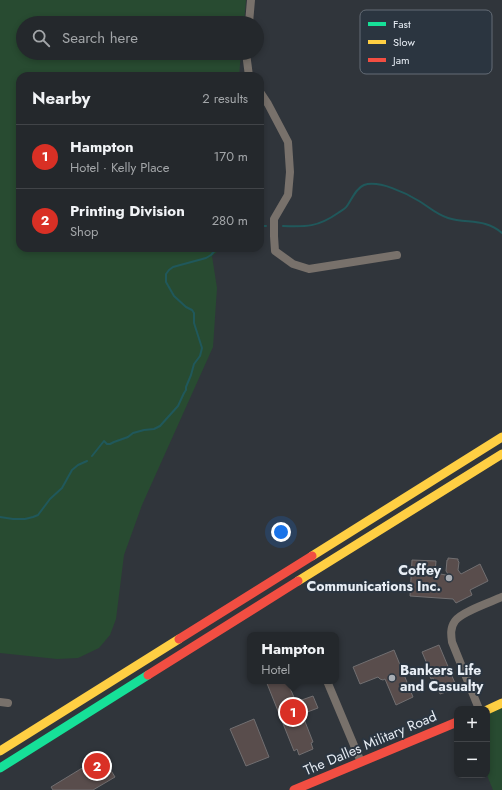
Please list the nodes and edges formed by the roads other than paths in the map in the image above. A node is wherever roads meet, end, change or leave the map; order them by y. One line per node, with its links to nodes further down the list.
1 (251, 0): 2 (street)
2 (249, 16)
3 (247, 60): 4 (street)
4 (248, 72)
5 (264, 98): 6 (street)
6 (396, 255)
7 (502, 437): 15 (main road)
8 (502, 454): 17 (main road)
9 (502, 597): 12 (street)
10 (328, 684): 16 (street)
11 (502, 703): 13 (main road)
12 (478, 706)
13 (490, 709)
14 (454, 723): 16 (main road, The Dalles Military Road)
15 (0, 751)
16 (361, 762): 18 (main road, The Dalles Military Road)
17 (0, 768)
18 (294, 790)

